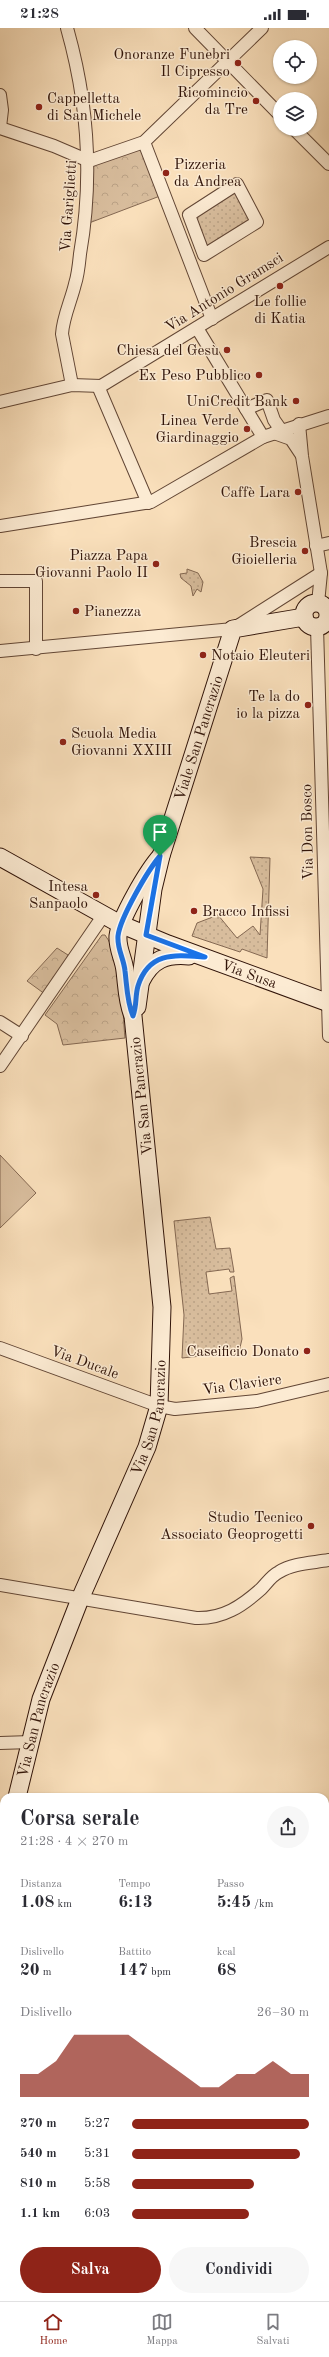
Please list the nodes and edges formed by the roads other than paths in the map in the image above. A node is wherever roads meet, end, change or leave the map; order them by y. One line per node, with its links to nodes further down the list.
1 (68, 28): 10 (street, Via Gariglietti)
2 (195, 28): 4 (street)
3 (262, 28): 4 (street)
4 (228, 62): 6 (street); 9 (street)
5 (0, 95): 7 (street)
6 (273, 108)
7 (0, 128): 10 (street)
8 (301, 136): 11 (street)
9 (144, 142): 10 (street); 14 (street)
10 (88, 161): 16 (street, Via Gariglietti)
11 (329, 164)
12 (237, 184): 12 (street)
13 (329, 247): 14 (street, Via Antonio Gramsci)
14 (212, 319): 15 (street, Via Antonio Gramsci)
15 (197, 328): 17 (street, Via Antonio Gramsci); 19 (street)
16 (72, 385): 17 (street); 18 (street)
17 (98, 386): 24 (street)
18 (0, 402)
19 (246, 409): 22 (street); 22 (street)
20 (329, 416): 21 (street)
21 (299, 424): 22 (street); 23 (street)
22 (273, 433): 23 (street); 24 (street)
23 (302, 456): 27 (street)
24 (148, 503): 25 (street)
25 (0, 526)
26 (329, 543): 27 (street)
27 (316, 546): 28 (street)
28 (320, 573): 30 (street); 32 (street)
29 (0, 581): 33 (street)
30 (318, 603): 31 (street)
31 (319, 621): 32 (street); 43 (street, Via Don Bosco)
32 (237, 628): 33 (street); 35 (street, Viale San Pancrazio)
33 (36, 649): 34 (street)
34 (0, 651)
35 (160, 856): 38 (street, Viale San Pancrazio); 39 (street, Viale San Pancrazio)
36 (0, 857): 37 (street, Via Susa)
37 (103, 916): 38 (street, Via Susa); 46 (street)
38 (120, 924): 39 (street, Via Susa); 41 (street, Viale San Pancrazio)
39 (145, 935): 40 (street, Via Susa); 41 (street); 42 (street, Viale San Pancrazio)
40 (205, 957): 42 (street); 43 (street, Via Susa)
41 (124, 962): 44 (street, Viale San Pancrazio)
42 (138, 986): 44 (street, Viale San Pancrazio)
43 (328, 1002): 47 (street, Via Don Bosco)
44 (133, 1016): 51 (street, Via San Pancrazio)
45 (0, 1022): 46 (street)
46 (22, 1036): 48 (street)
47 (329, 1036)
48 (0, 1066)
49 (0, 1348): 51 (street, Via Ducale)
50 (329, 1384): 51 (street, Via Claviere)
51 (159, 1406): 54 (street, Via San Pancrazio)
52 (329, 1560): 54 (street)
53 (0, 1585): 54 (street)
54 (80, 1599): 55 (street, Via San Pancrazio)
55 (31, 1742): 56 (street); 57 (street, Via San Pancrazio)
56 (0, 1743)
57 (18, 1793)

